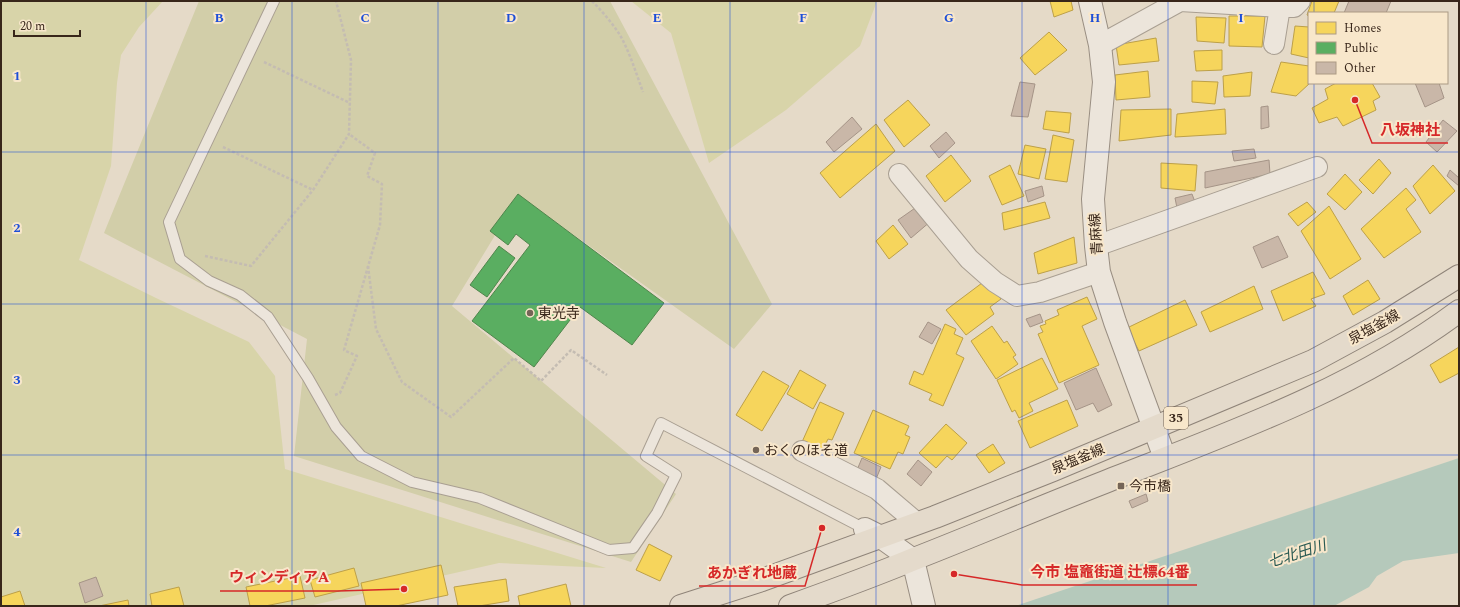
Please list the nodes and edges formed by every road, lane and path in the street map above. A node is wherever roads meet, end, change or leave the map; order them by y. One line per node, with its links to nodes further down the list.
1 (274, 1): 9 (lane)
2 (336, 1): 11 (path)
3 (592, 1): 10 (path)
4 (1090, 1): 8 (street, 青麻線)
5 (1300, 1): 6 (street)
6 (1280, 7): 7 (street); 8 (street)
7 (1274, 44)
8 (1100, 45): 17 (street, 青麻線)
9 (248, 54): 11 (path); 13 (lane)
10 (643, 92)
11 (350, 103): 12 (path)
12 (349, 134): 16 (path); 19 (path)
13 (208, 140): 16 (path); 18 (lane)
14 (1317, 167): 17 (street)
15 (899, 174): 20 (street)
16 (313, 190): 18 (path)
17 (1096, 246): 20 (street, 青麻線)
18 (177, 250): 24 (lane)
19 (368, 266): 23 (path); 24 (path)
20 (1099, 272): 25 (street, 青麻線)
21 (1459, 276): 25 (main road, 泉塩釜線 / 35)
22 (1459, 311): 27 (main road, 35)
23 (607, 375)
24 (321, 400): 29 (lane)
25 (1153, 428): 27 (street, 青麻線); 28 (main road, 泉塩釜線 / 35)
26 (802, 451): 28 (street)
27 (1165, 458): 30 (main road, 35)
28 (917, 523): 29 (main road, 泉塩釜線 / 35)
29 (873, 533): 30 (street); 32 (main road, 泉塩釜線 / 35)
30 (913, 560): 31 (street); 33 (main road, 35)
31 (923, 604)
32 (682, 606)
33 (790, 606)

